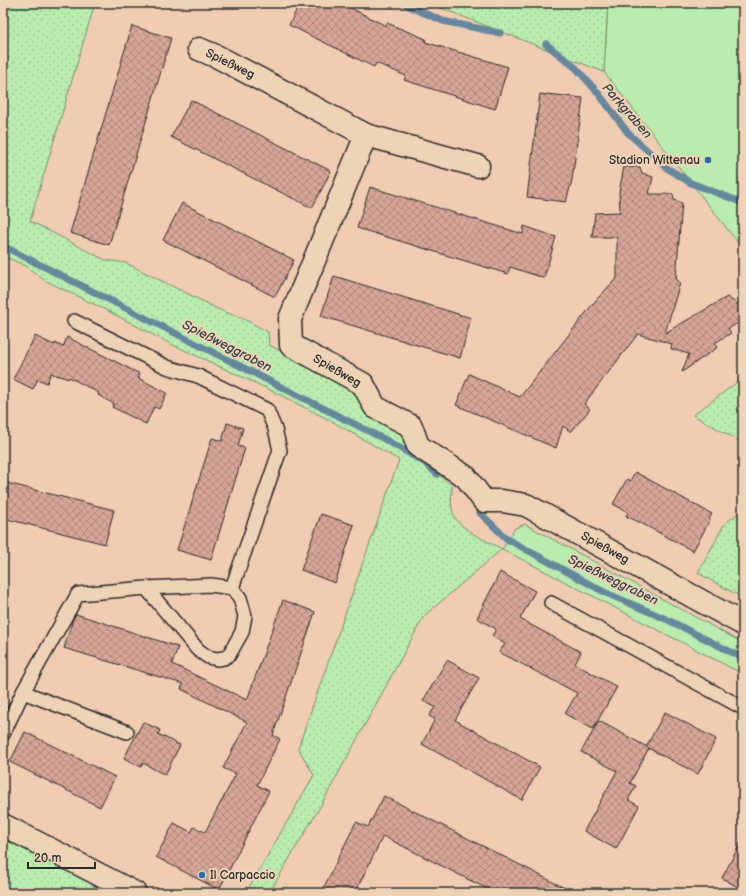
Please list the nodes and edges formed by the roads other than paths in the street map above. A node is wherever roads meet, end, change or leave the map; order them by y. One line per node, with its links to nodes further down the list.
1 (200, 50): 2 (street, Spießweg)
2 (366, 135): 3 (street, Spießweg); 8 (street, Spießweg)
3 (478, 166)
4 (74, 321): 6 (lane)
5 (146, 588): 6 (lane); 6 (lane); 9 (lane)
6 (232, 588)
7 (551, 603): 10 (lane)
8 (743, 624)
9 (23, 692): 11 (lane); 12 (lane)
10 (743, 708)
11 (127, 732)
12 (3, 734)
13 (3, 825): 14 (street)
14 (135, 893)

